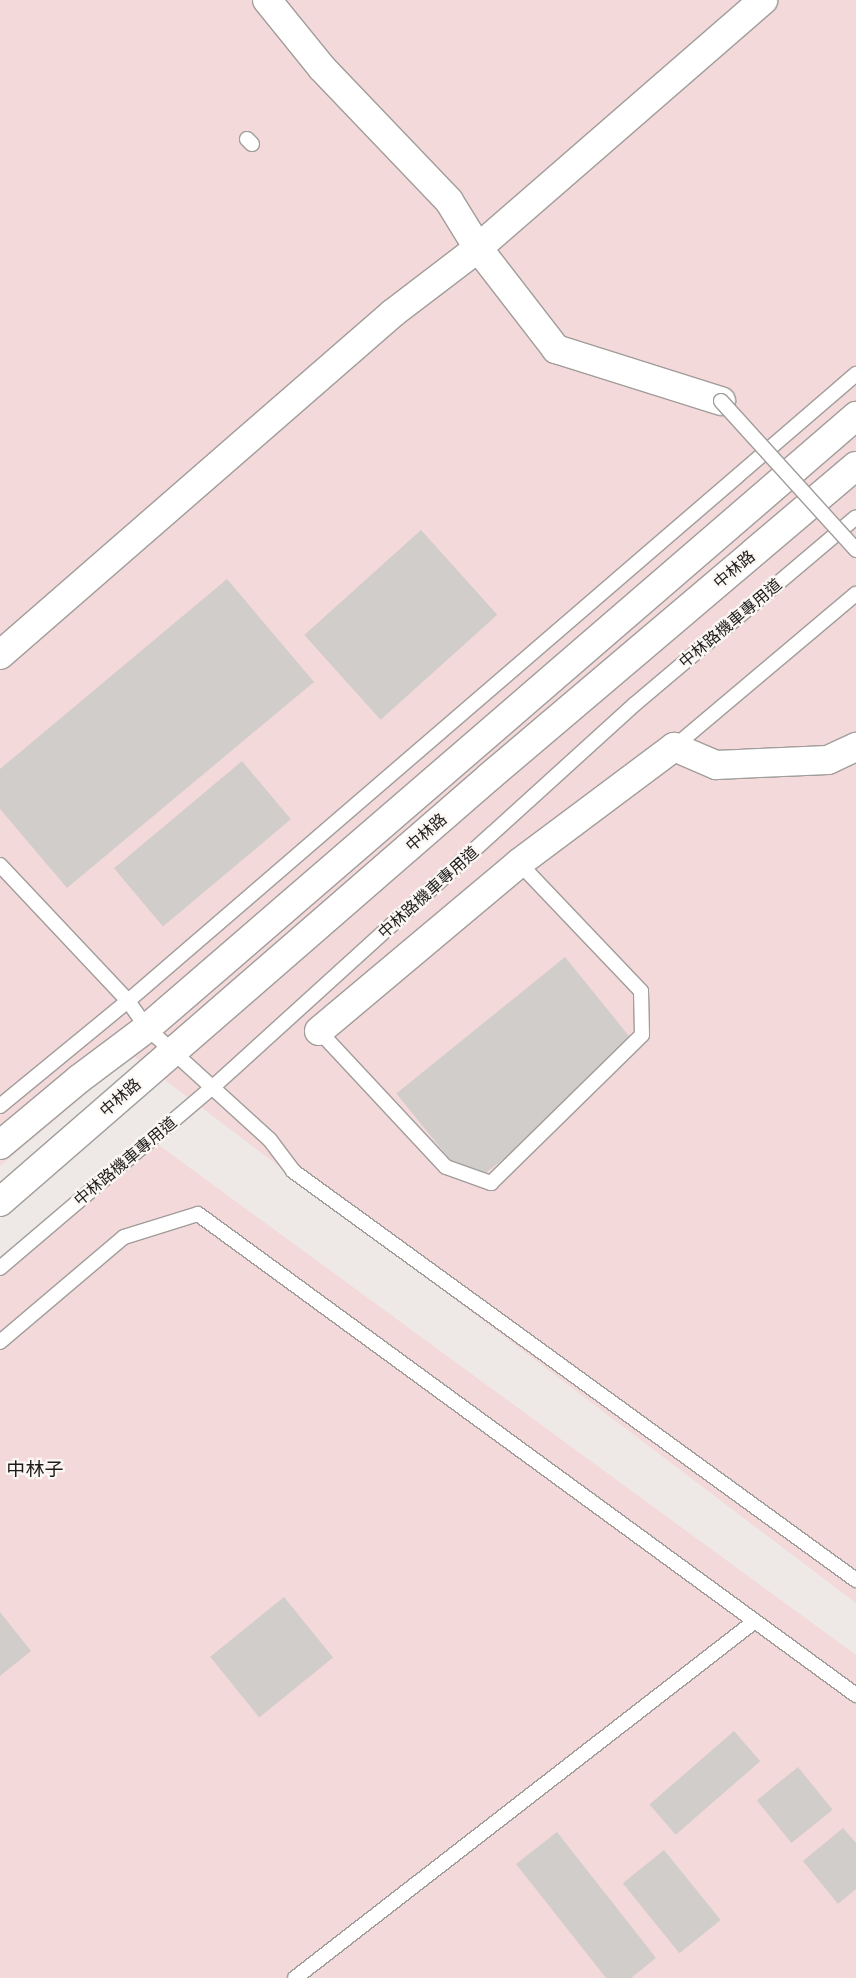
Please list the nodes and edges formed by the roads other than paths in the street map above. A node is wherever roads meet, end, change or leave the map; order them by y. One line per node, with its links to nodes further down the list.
1 (267, 0): 3 (street)
2 (763, 0): 3 (street)
3 (478, 248): 5 (street); 11 (street)
4 (856, 374): 16 (lane)
5 (721, 401): 9 (lane, bridge)
6 (856, 416): 17 (street)
7 (856, 466): 19 (street, 中林路)
8 (856, 517): 20 (lane, 中林路機車專用道)
9 (856, 550)
10 (856, 594): 12 (lane)
11 (0, 655)
12 (674, 747): 13 (street); 14 (street)
13 (856, 747)
14 (519, 864): 18 (street); 18 (lane)
15 (0, 865): 16 (lane)
16 (128, 1001): 17 (lane); 21 (lane)
17 (146, 1028): 19 (lane); 22 (street)
18 (318, 1031)
19 (174, 1051): 20 (lane); 23 (street, 中林路)
20 (213, 1087): 24 (lane, 中林路機車專用道); 26 (lane)
21 (0, 1106)
22 (0, 1145)
23 (0, 1202)
24 (0, 1268)
25 (0, 1342): 27 (lane)
26 (856, 1580)
27 (755, 1621): 28 (lane); 29 (lane)
28 (856, 1695)
29 (295, 1978)

